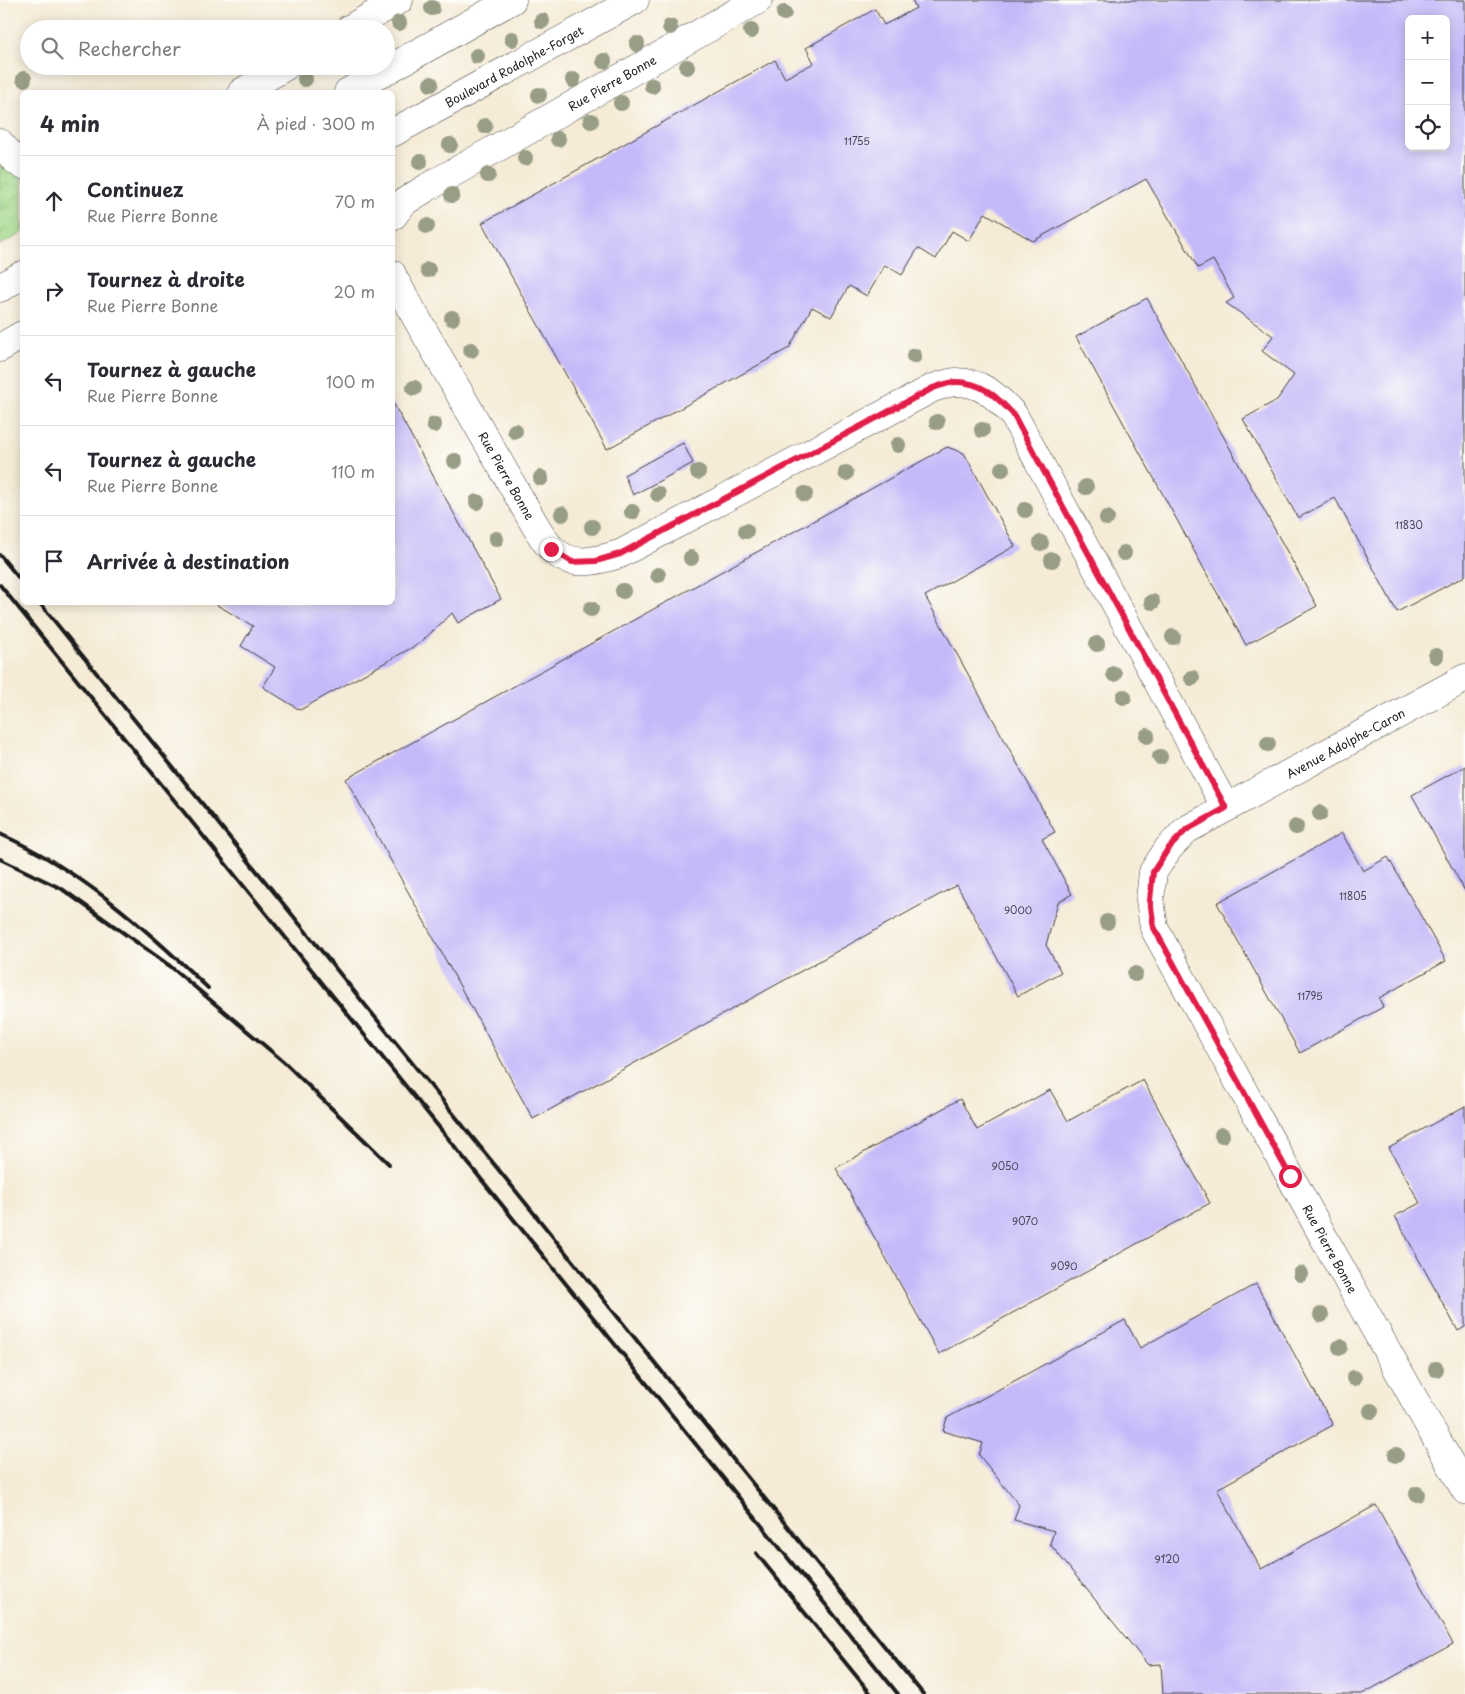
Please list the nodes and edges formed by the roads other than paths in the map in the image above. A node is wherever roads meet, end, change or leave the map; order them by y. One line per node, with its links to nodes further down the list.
1 (399, 0): 5 (street)
2 (512, 0): 6 (street)
3 (635, 0): 11 (street, Boulevard Rodolphe-Forget)
4 (758, 0): 14 (street, Rue Pierre Bonne)
5 (365, 20)
6 (395, 66)
7 (271, 75): 9 (street)
8 (378, 75): 10 (street)
9 (245, 90)
10 (352, 90)
11 (395, 131)
12 (0, 143): 13 (street)
13 (20, 164)
14 (395, 213)
15 (20, 276): 17 (street)
16 (395, 281): 21 (street, Rue Pierre Bonne)
17 (0, 288)
18 (20, 337): 19 (street)
19 (0, 348)
20 (1465, 678): 21 (street, Avenue Adolphe-Caron)
21 (1226, 808): 22 (street, Rue Pierre Bonne)
22 (1465, 1488)

